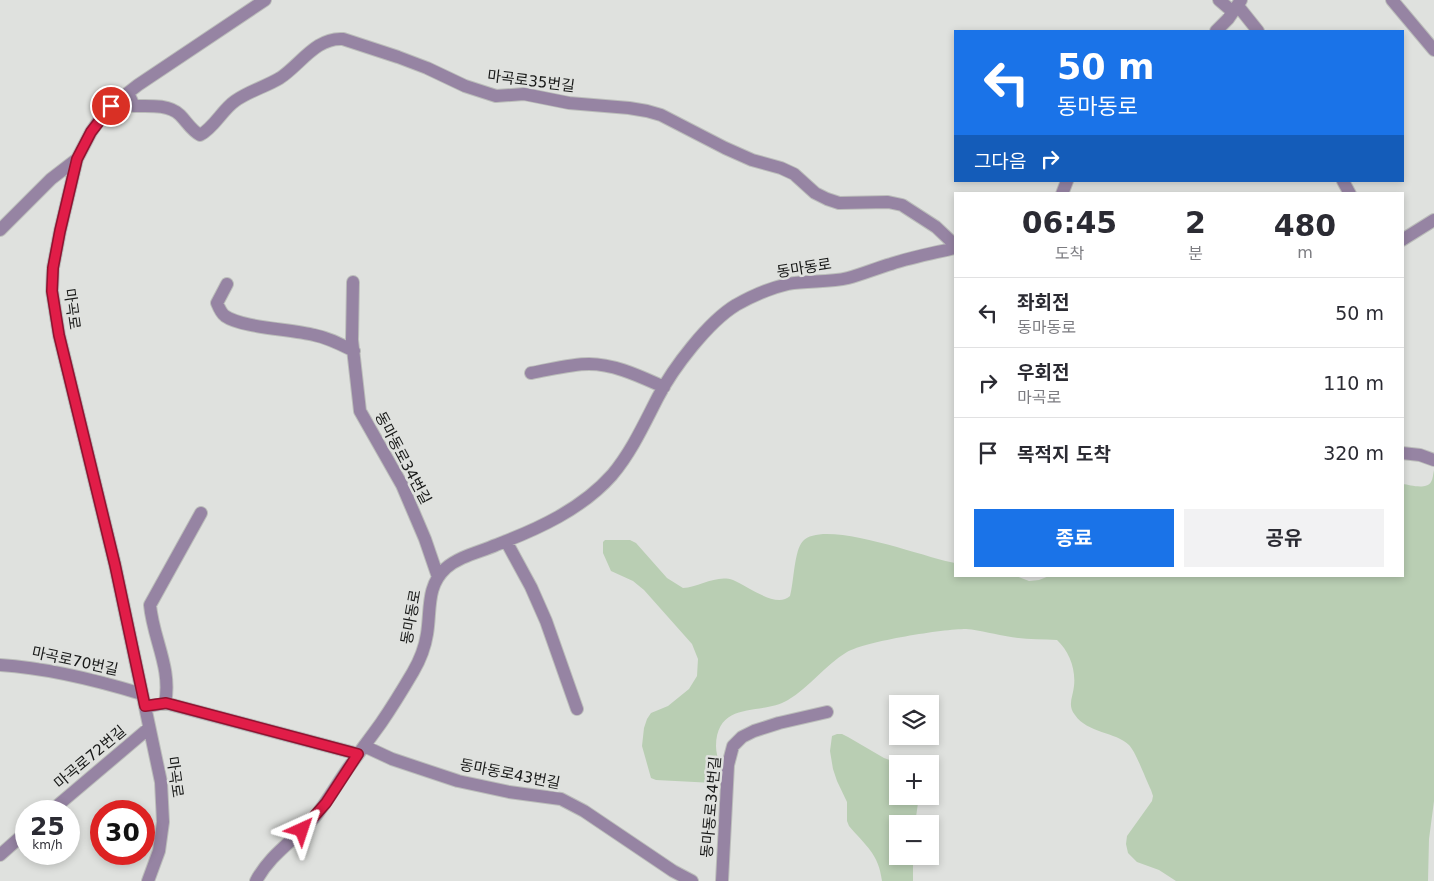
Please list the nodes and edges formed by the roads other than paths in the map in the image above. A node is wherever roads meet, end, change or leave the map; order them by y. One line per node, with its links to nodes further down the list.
1 (265, 0): 8 (street, 마곡로)
2 (1219, 0): 4 (street)
3 (1392, 0): 7 (street)
4 (1237, 6): 5 (street); 6 (street)
5 (1217, 30)
6 (1257, 30)
7 (1434, 50)
8 (128, 93): 9 (street, 마곡로); 13 (street, 마곡로35번길)
9 (77, 159): 11 (street); 26 (street, 마곡로)
10 (1434, 220): 12 (street)
11 (0, 230)
12 (1404, 239)
13 (954, 245)
14 (954, 246): 19 (street, 동마동로)
15 (353, 282): 17 (street, 동마동로34번길)
16 (227, 284): 17 (street)
17 (354, 351): 24 (street, 동마동로34번길)
18 (531, 373): 19 (street)
19 (664, 387): 23 (street, 동마동로)
20 (1404, 452): 21 (street)
21 (1434, 460)
22 (201, 513): 27 (street)
23 (506, 541): 24 (street, 동마동로); 28 (street)
24 (438, 577): 31 (street, 동마동로)
25 (0, 664): 26 (street, 마곡로70번길)
26 (144, 700): 27 (street); 30 (street, 마곡로)
27 (166, 703): 31 (street)
28 (578, 709)
29 (826, 712): 38 (street, 동마동로34번길)
30 (150, 728): 32 (street, 마곡로72번길); 35 (street, 마곡로)
31 (361, 750): 36 (street, 동마동로); 37 (street, 동마동로43번길)
32 (64, 800)
33 (15, 841): 34 (street)
34 (0, 854)
35 (148, 881)
36 (256, 881)
37 (692, 881)
38 (722, 881)

